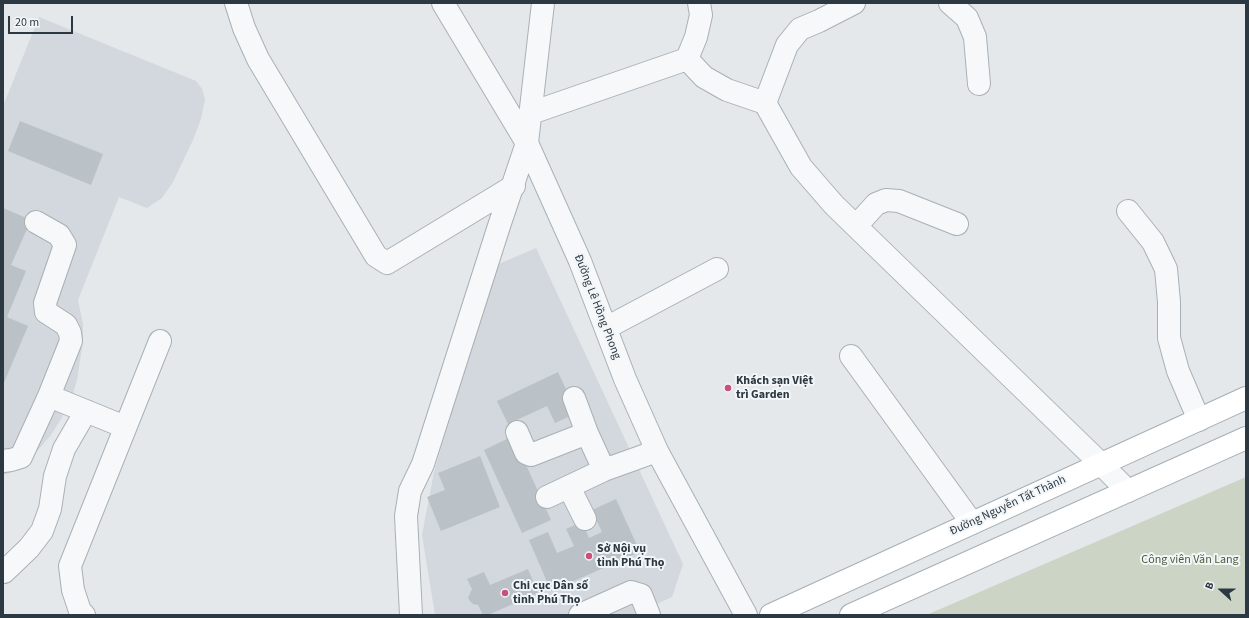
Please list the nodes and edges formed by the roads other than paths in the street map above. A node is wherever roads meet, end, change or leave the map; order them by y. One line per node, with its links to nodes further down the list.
1 (236, 3): 12 (street)
2 (443, 3): 11 (street, Đường Lê Hồng Phong)
3 (542, 3): 10 (street)
4 (854, 3): 9 (street)
5 (950, 3): 8 (street)
6 (703, 7): 7 (street)
7 (687, 60): 9 (street); 10 (street)
8 (979, 84)
9 (765, 103): 16 (street)
10 (531, 113): 11 (street)
11 (527, 143): 12 (street); 18 (street, Đường Lê Hồng Phong)
12 (514, 186): 41 (street)
13 (1128, 211): 25 (street)
14 (36, 222): 21 (street)
15 (957, 224): 16 (street)
16 (856, 226): 32 (street)
17 (717, 269): 18 (street)
18 (606, 328): 30 (street, Đường Lê Hồng Phong)
19 (160, 341): 26 (street)
20 (851, 356): 38 (street)
21 (49, 396): 24 (street); 31 (street)
22 (574, 398): 28 (street)
23 (1246, 398): 25 (main road, Đường Nguyễn Tất Thành)
24 (86, 411): 26 (street); 39 (street)
25 (1199, 420): 32 (main road, Đường Nguyễn Tất Thành)
26 (125, 427): 40 (street)
27 (517, 432): 28 (street)
28 (587, 433): 33 (street)
29 (1246, 438): 35 (main road)
30 (657, 451): 33 (street); 44 (street, Đường Lê Hồng Phong)
31 (3, 461)
32 (1101, 464): 35 (street); 38 (main road, Đường Nguyễn Tất Thành)
33 (604, 470): 34 (street)
34 (569, 487): 36 (street); 37 (street)
35 (1128, 491): 46 (main road)
36 (547, 497)
37 (585, 519)
38 (972, 523): 45 (main road, Đường Nguyễn Tất Thành)
39 (4, 572)
40 (84, 615)
41 (412, 615)
42 (580, 615): 43 (street)
43 (649, 615)
44 (746, 615)
45 (771, 615)
46 (851, 615)

